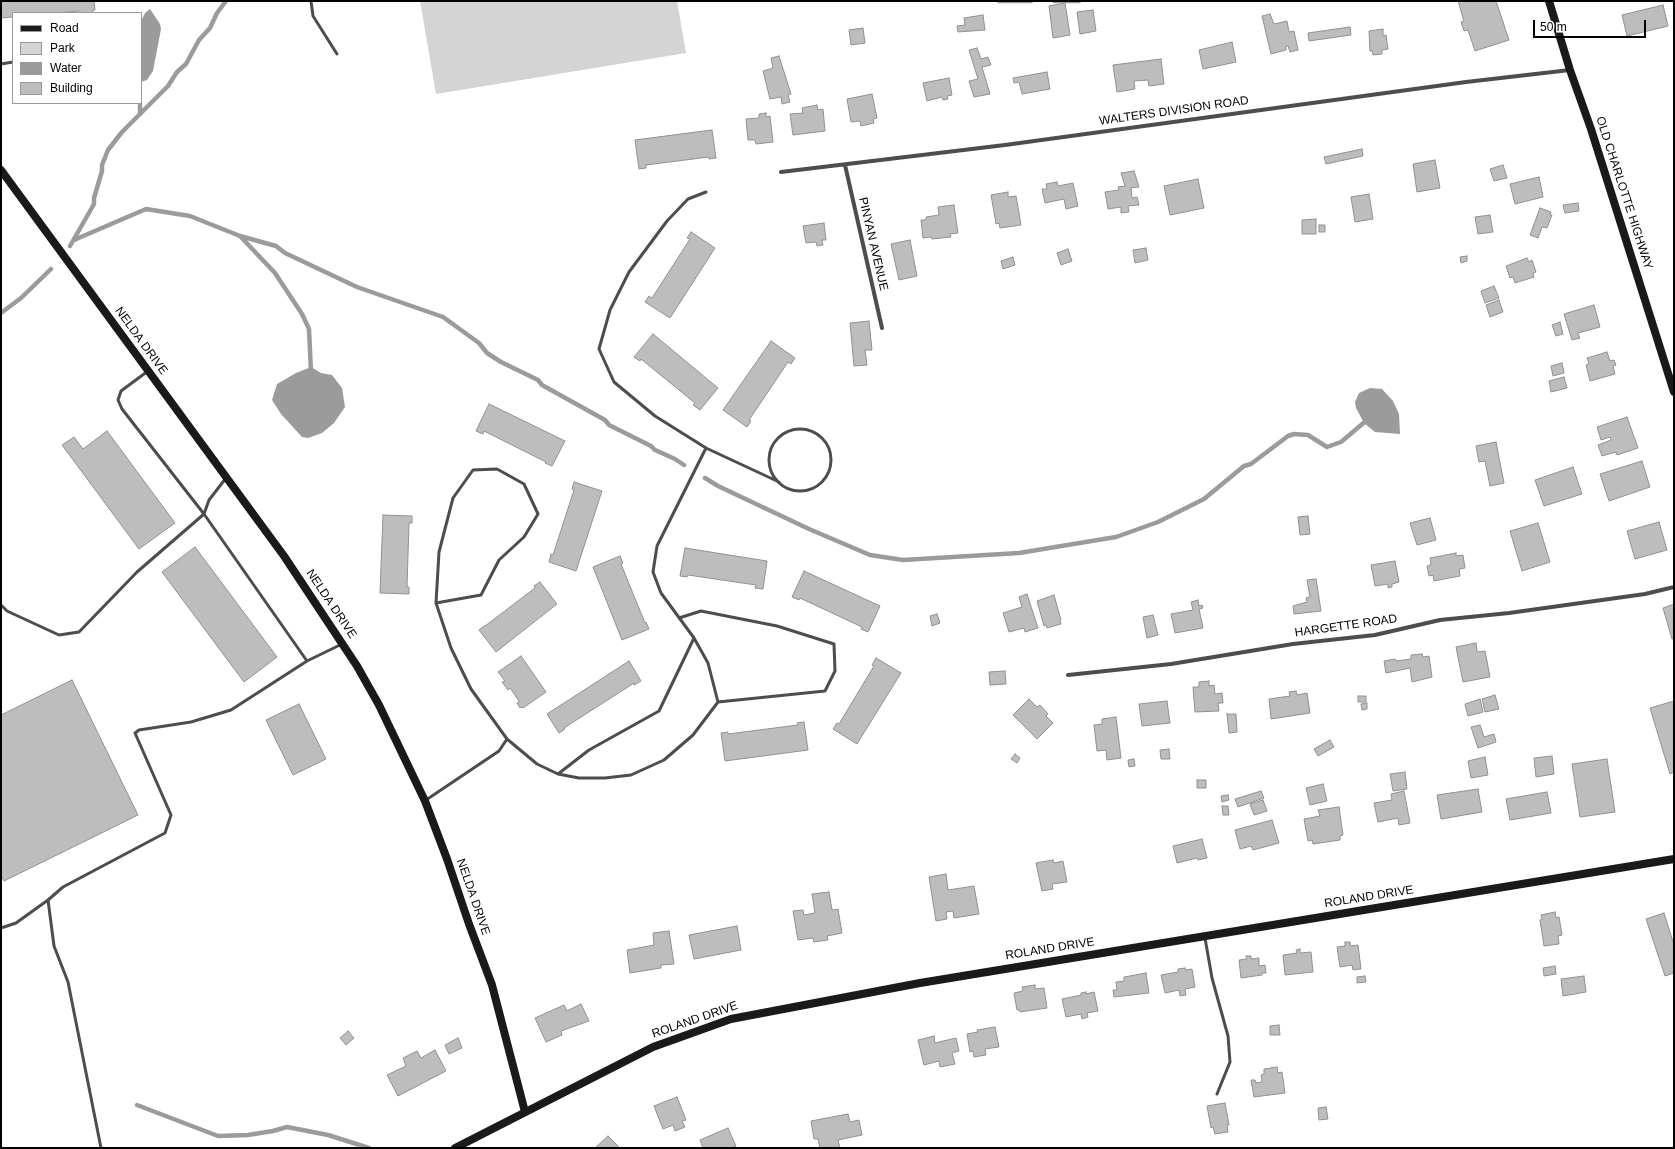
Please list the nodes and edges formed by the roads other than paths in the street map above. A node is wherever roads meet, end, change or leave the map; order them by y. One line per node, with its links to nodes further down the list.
1 (310, 1): 3 (lane)
2 (1549, 1): 6 (street, OLD CHARLOTTE HIGHWAY)
3 (338, 54)
4 (12, 62): 5 (lane)
5 (1, 64)
6 (1570, 70): 7 (street, WALTERS DIVISION ROAD); 13 (street, OLD CHARLOTTE HIGHWAY)
7 (845, 165): 9 (street, WALTERS DIVISION ROAD); 11 (street, PINYAN AVENUE)
8 (1, 170): 12 (street, NELDA DRIVE)
9 (781, 172)
10 (706, 192): 14 (lane)
11 (882, 328)
12 (148, 371): 15 (street, NELDA DRIVE); 17 (lane)
13 (1674, 392)
14 (706, 448): 16 (lane); 21 (lane)
15 (227, 477): 17 (lane); 23 (street, NELDA DRIVE)
16 (779, 482): 16 (lane)
17 (204, 514): 20 (lane); 24 (lane)
18 (1674, 587): 25 (street, HARGETTE ROAD)
19 (436, 603): 19 (lane); 27 (lane)
20 (1, 605)
21 (679, 618): 22 (lane); 26 (lane)
22 (694, 638): 26 (lane); 28 (lane)
23 (343, 643): 24 (lane); 29 (street, NELDA DRIVE)
24 (307, 661): 31 (lane)
25 (1068, 675)
26 (718, 702): 28 (lane)
27 (507, 739): 28 (lane); 29 (lane)
28 (558, 774)
29 (425, 801): 35 (street, NELDA DRIVE)
30 (1674, 859): 33 (street, ROLAND DRIVE)
31 (48, 900): 32 (lane); 36 (lane)
32 (1, 928)
33 (1205, 936): 34 (lane); 35 (street, ROLAND DRIVE)
34 (1217, 1094)
35 (525, 1112): 37 (street, ROLAND DRIVE)
36 (101, 1148)
37 (455, 1148)

